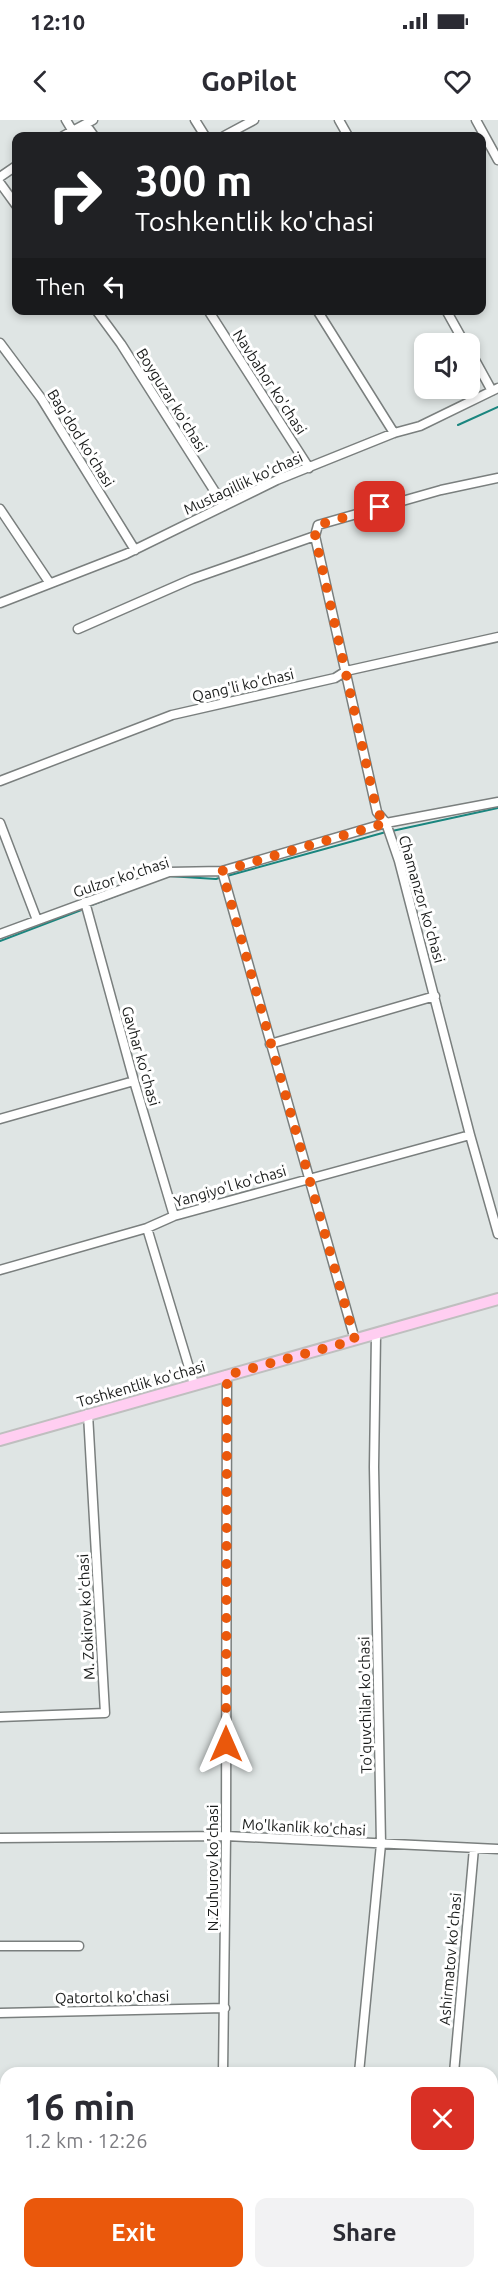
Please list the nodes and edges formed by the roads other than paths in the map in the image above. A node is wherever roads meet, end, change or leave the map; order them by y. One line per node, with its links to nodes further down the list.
1 (66, 120): 4 (street)
2 (93, 120): 4 (street)
3 (254, 120): 7 (street)
4 (72, 130): 5 (street); 6 (street)
5 (69, 132)
6 (91, 132)
7 (232, 132)
8 (486, 138): 9 (street)
9 (498, 160)
10 (0, 183): 11 (street)
11 (12, 200)
12 (100, 315): 23 (street, Boyguzar ko'chasi)
13 (211, 315): 21 (street, Navbahor ko'chasi)
14 (320, 315): 20 (street)
15 (449, 315): 16 (street)
16 (459, 333)
17 (0, 343): 26 (street, Bag'dod ko'chasi)
18 (480, 366): 19 (street)
19 (495, 389): 20 (street, Mustaqillik ko'chasi)
20 (394, 433): 21 (street, Mustaqillik ko'chasi)
21 (309, 468): 23 (street, Mustaqillik ko'chasi)
22 (498, 478): 25 (street)
23 (224, 506): 26 (street, Mustaqillik ko'chasi)
24 (0, 509): 27 (street)
25 (315, 536): 29 (street); 31 (street, Chamanzor ko'chasi)
26 (135, 550): 27 (street, Mustaqillik ko'chasi)
27 (49, 582): 28 (street, Mustaqillik ko'chasi)
28 (0, 603)
29 (78, 629)
30 (498, 637): 31 (street, Qang'li ko'chasi)
31 (346, 671): 32 (street, Qang'li ko'chasi); 34 (street, Chamanzor ko'chasi)
32 (0, 781)
33 (498, 802): 34 (street, Gulzor ko'chasi)
34 (386, 823): 36 (street, Gulzor ko'chasi); 40 (street, Chamanzor ko'chasi)
35 (0, 824): 38 (street)
36 (222, 871): 37 (street, Gulzor ko'chasi); 41 (street)
37 (85, 902): 38 (street, Gulzor ko'chasi); 42 (street, Gavhar ko'chasi)
38 (37, 920): 39 (street, Gulzor ko'chasi)
39 (0, 934)
40 (435, 996): 41 (street); 44 (street, Chamanzor ko'chasi)
41 (270, 1044): 45 (street)
42 (134, 1081): 43 (street); 46 (street, Gavhar ko'chasi)
43 (0, 1119)
44 (470, 1135): 45 (street, Yangiyo'l ko'chasi); 48 (street, Chamanzor ko'chasi)
45 (308, 1179): 46 (street, Yangiyo'l ko'chasi); 52 (street)
46 (174, 1216): 47 (street, Yangiyo'l ko'chasi)
47 (147, 1228): 49 (street, Yangiyo'l ko'chasi); 54 (street)
48 (498, 1234)
49 (0, 1270)
50 (498, 1299): 51 (main road, Toshkentlik ko'chasi)
51 (376, 1335): 52 (main road, Toshkentlik ko'chasi); 60 (street, To'quvchilar ko'chasi)
52 (355, 1340): 53 (main road, Toshkentlik ko'chasi)
53 (227, 1375): 54 (main road, Toshkentlik ko'chasi); 58 (street, N.Zuhurov ko'chasi)
54 (194, 1384): 55 (main road, Toshkentlik ko'chasi)
55 (88, 1414): 56 (main road, Toshkentlik ko'chasi); 57 (street, M. Zokirov ko'chasi)
56 (0, 1440)
57 (0, 1717)
58 (226, 1836): 59 (street, Mo'lkanlik ko'chasi); 60 (street, Mo'lkanlik ko'chasi); 65 (street, N.Zuhurov ko'chasi)
59 (0, 1838)
60 (381, 1844): 61 (street, Mo'lkanlik ko'chasi); 68 (street, To'quvchilar ko'chasi)
61 (474, 1848): 62 (street, Mo'lkanlik ko'chasi); 69 (street, Ashirmatov ko'chasi)
62 (498, 1849)
63 (0, 1946): 64 (street)
64 (79, 1946)
65 (225, 2008): 66 (street, Qatortol ko'chasi); 67 (street, N.Zuhurov ko'chasi)
66 (0, 2013)
67 (223, 2067)
68 (360, 2067)
69 (455, 2067)

